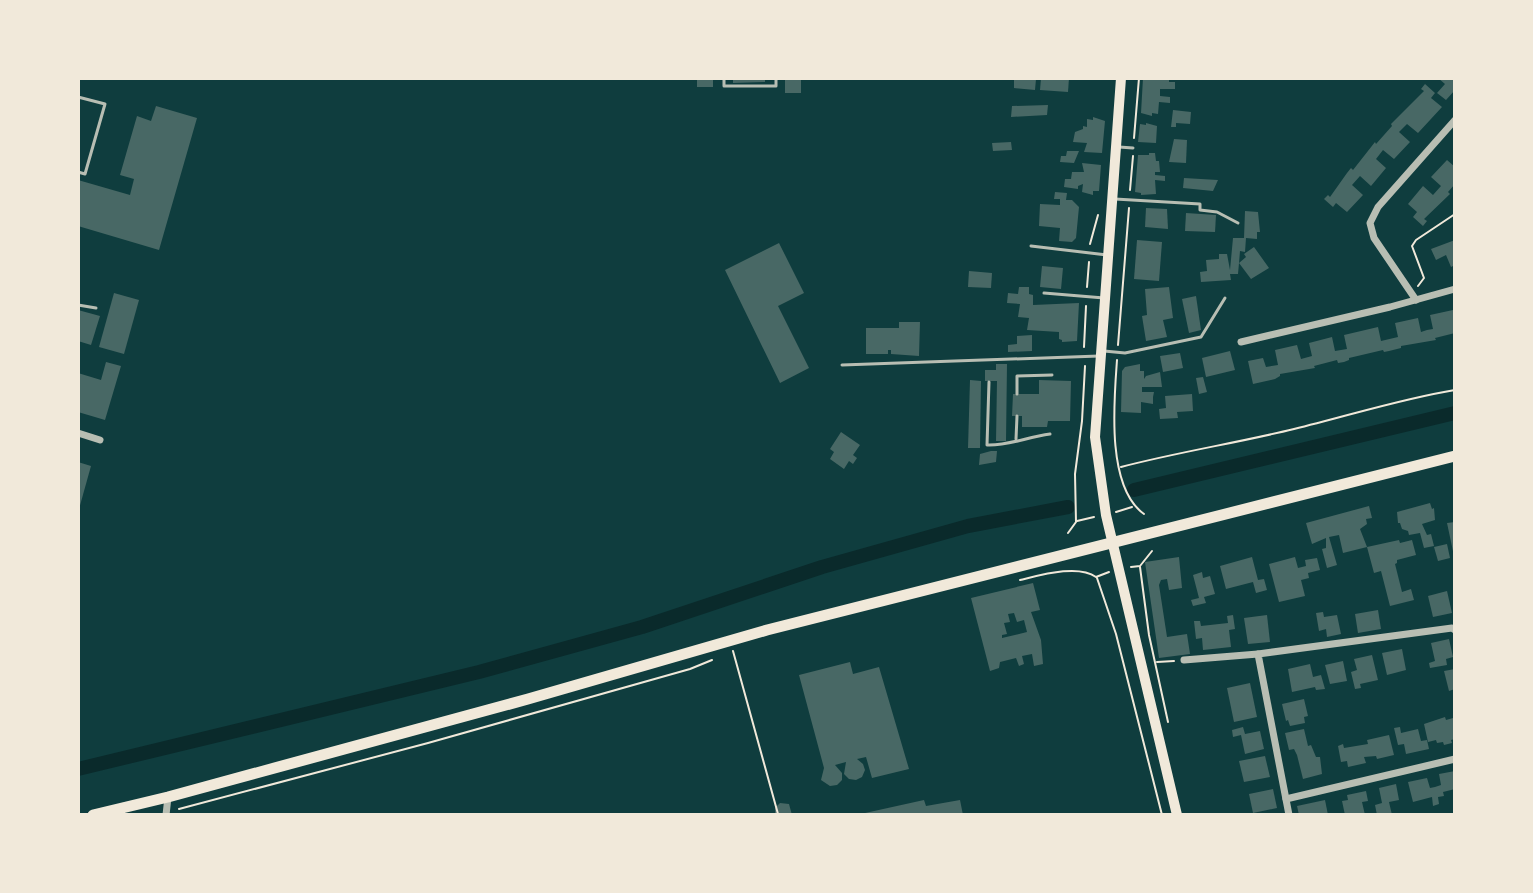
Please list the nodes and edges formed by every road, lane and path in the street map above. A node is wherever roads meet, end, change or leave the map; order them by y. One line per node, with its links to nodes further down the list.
1 (724, 78): 2 (lane)
2 (776, 78)
3 (1121, 78): 7 (main road)
4 (1139, 78): 8 (path)
5 (78, 97): 9 (lane)
6 (1455, 120): 18 (street)
7 (1115, 147): 8 (lane); 10 (main road)
8 (1133, 148): 11 (path)
9 (78, 172)
10 (1111, 198): 11 (lane); 15 (main road)
11 (1129, 200): 13 (lane); 24 (path)
12 (1455, 214): 18 (path)
13 (1238, 223)
14 (1031, 246): 15 (lane)
15 (1107, 255): 19 (main road)
16 (1455, 289): 18 (street)
17 (1044, 293): 19 (lane)
18 (1414, 297): 23 (street)
19 (1104, 298): 25 (main road)
20 (1225, 298): 24 (lane)
21 (78, 305): 22 (lane)
22 (96, 308)
23 (1241, 342)
24 (1118, 352): 25 (lane); 37 (path)
25 (1100, 354): 26 (lane); 41 (main road)
26 (842, 365)
27 (1052, 375): 30 (lane)
28 (989, 382): 34 (lane)
29 (1455, 390): 37 (path)
30 (1017, 394)
31 (1017, 416): 34 (lane)
32 (78, 433): 35 (street)
33 (1050, 434): 34 (lane)
34 (1016, 439)
35 (100, 440)
36 (1455, 456): 41 (main road)
37 (1120, 468): 38 (path)
38 (1144, 514)
39 (1076, 522): 40 (path)
40 (1068, 533)
41 (1112, 541): 44 (main road); 48 (main road)
42 (1152, 551): 43 (path)
43 (1140, 566): 44 (path); 52 (path)
44 (1119, 570): 45 (path); 61 (main road)
45 (1096, 577): 46 (path); 60 (path)
46 (1016, 581)
47 (1455, 630): 49 (street)
48 (730, 640): 55 (main road); 59 (path)
49 (1258, 654): 51 (street); 56 (street)
50 (719, 657): 57 (path)
51 (1184, 660): 52 (path)
52 (1155, 663): 53 (path)
53 (1169, 724)
54 (1455, 759): 56 (street)
55 (168, 797): 57 (street); 58 (main road)
56 (1286, 799): 62 (street)
57 (166, 814)
58 (93, 815)
59 (776, 815)
60 (1162, 815)
61 (1177, 815)
62 (1289, 815)

